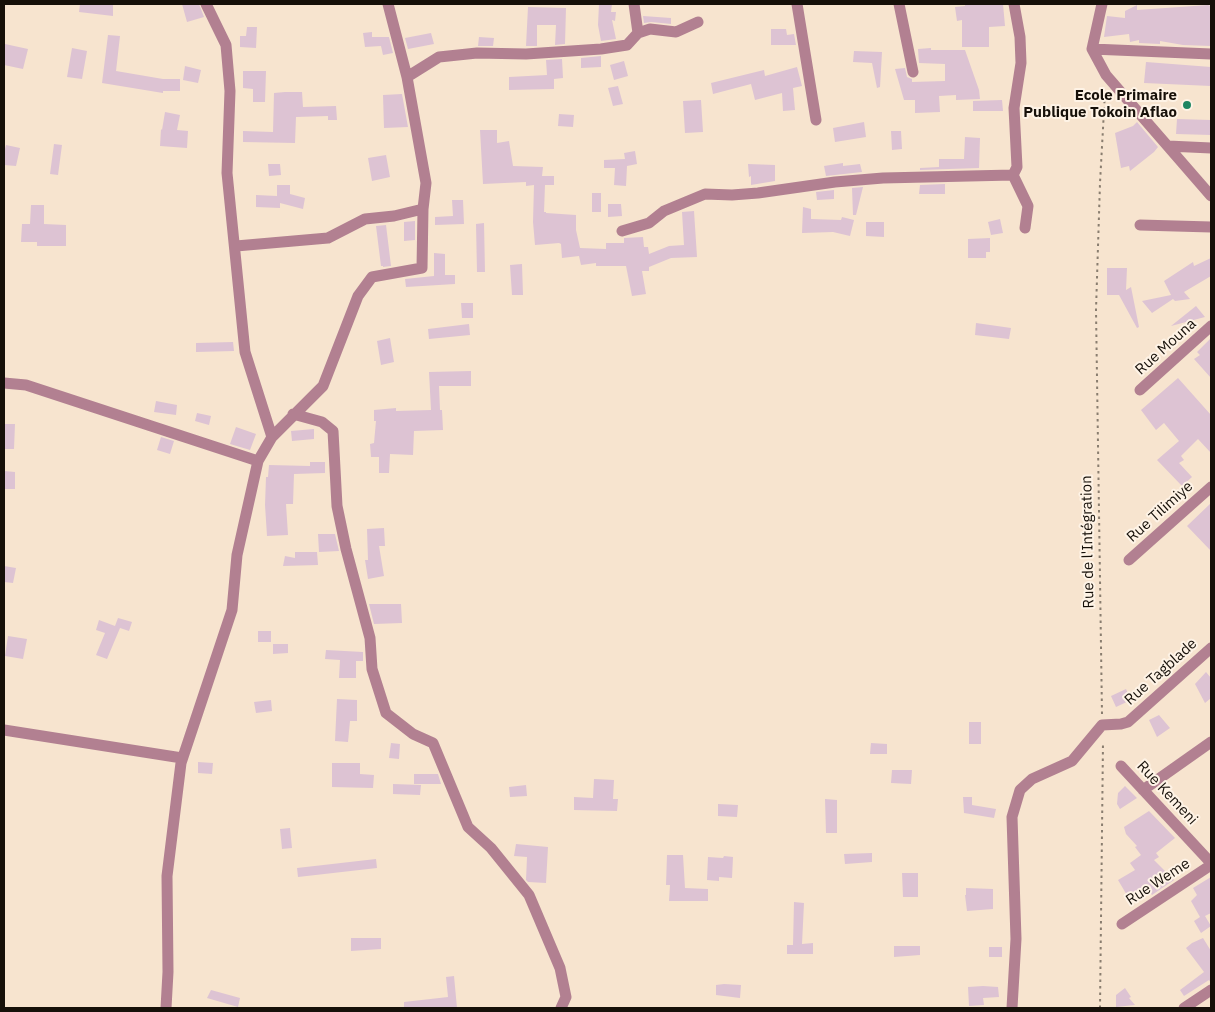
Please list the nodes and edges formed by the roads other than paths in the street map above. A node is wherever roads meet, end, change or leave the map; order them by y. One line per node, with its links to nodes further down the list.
1 (206, 4): 24 (street)
2 (388, 4): 13 (street)
3 (634, 4): 9 (street)
4 (797, 4): 14 (street)
5 (899, 4): 12 (street)
6 (1014, 4): 17 (street)
7 (1102, 4): 10 (street)
8 (698, 22): 9 (street)
9 (638, 33): 13 (street)
10 (1092, 49): 11 (street); 15 (street)
11 (1211, 54)
12 (913, 72)
13 (406, 78): 19 (street)
14 (816, 120)
15 (1168, 146): 16 (street); 18 (street)
16 (1211, 148)
17 (1013, 175): 22 (street); 23 (street)
18 (1211, 196)
19 (423, 208): 24 (street); 28 (street)
20 (1140, 225): 21 (street)
21 (1211, 227)
22 (1025, 228)
23 (622, 231)
24 (236, 246): 29 (street)
25 (1211, 326): 27 (street, Rue Mouna)
26 (4, 383): 30 (street)
27 (1140, 390)
28 (293, 414): 29 (street); 43 (street)
29 (272, 437): 30 (street)
30 (258, 461): 36 (street)
31 (1211, 487): 32 (street, Rue Tilimiye)
32 (1128, 560)
33 (1211, 648): 44 (street, Rue Tagblade)
34 (4, 730): 36 (street)
35 (1211, 742): 38 (street)
36 (182, 758): 42 (street)
37 (1121, 766): 38 (street, Rue Kemeni)
38 (1143, 790): 39 (street, Rue Kemeni)
39 (1211, 864): 40 (street, Rue Weme)
40 (1122, 924)
41 (1211, 990): 45 (street)
42 (166, 1008)
43 (561, 1008)
44 (1012, 1008)
45 (1184, 1008)

